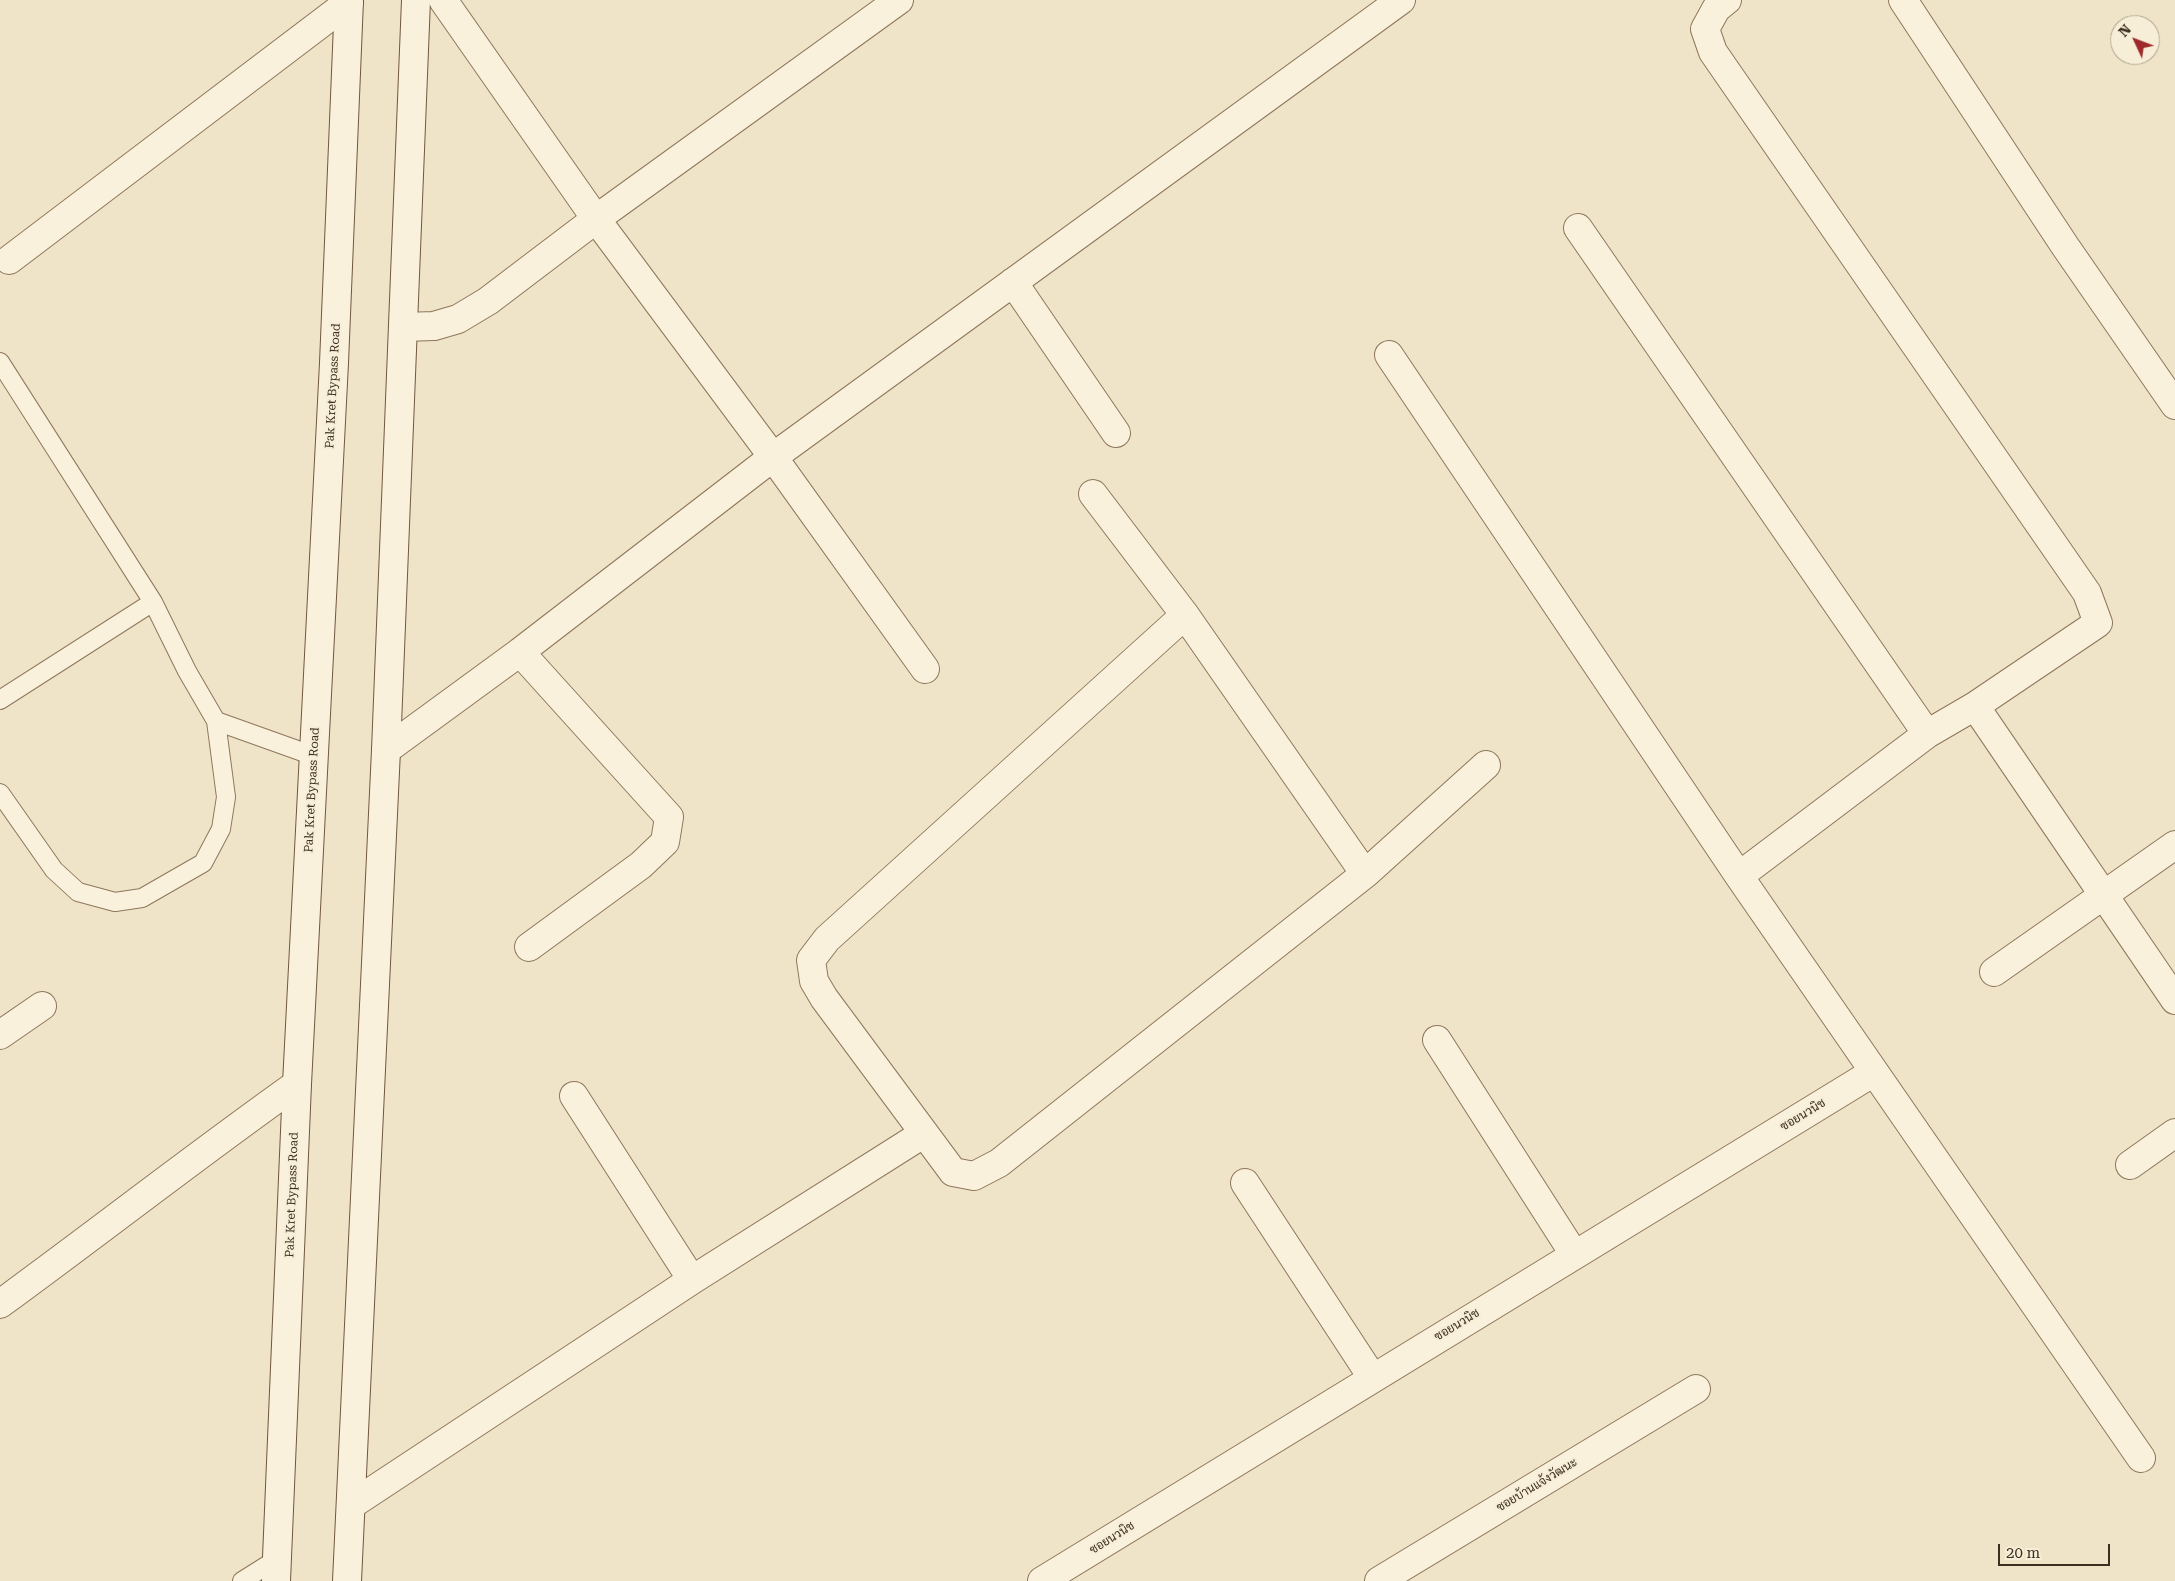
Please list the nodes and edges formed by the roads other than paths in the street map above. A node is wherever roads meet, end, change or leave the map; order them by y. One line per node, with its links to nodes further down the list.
1 (416, 0): 12 (street)
2 (442, 0): 8 (street)
3 (899, 0): 8 (street)
4 (1400, 0): 11 (street)
5 (1727, 0): 24 (street)
6 (1903, 0): 15 (street)
7 (349, 1): 10 (street); 28 (street, Pak Kret Bypass Road)
8 (596, 219): 12 (street); 17 (street)
9 (1578, 228): 26 (street)
10 (9, 260)
11 (1013, 282): 16 (street); 17 (street)
12 (404, 327): 27 (street)
13 (1389, 355): 33 (street)
14 (0, 362): 19 (lane)
15 (2175, 405)
16 (1116, 433)
17 (773, 457): 21 (street); 22 (street)
18 (1093, 494): 20 (street)
19 (153, 602): 23 (lane); 25 (lane)
20 (1185, 615): 32 (street); 45 (street)
21 (520, 652): 27 (street); 35 (street)
22 (925, 669)
23 (0, 700)
24 (1975, 706): 26 (street); 34 (street)
25 (216, 721): 28 (lane); 30 (lane)
26 (1927, 734): 33 (street)
27 (386, 750): 54 (street)
28 (314, 756): 42 (street, Pak Kret Bypass Road)
29 (1486, 765): 32 (street)
30 (0, 793)
31 (2175, 845): 34 (street)
32 (1365, 874): 45 (street)
33 (1738, 876): 41 (street)
34 (2104, 897): 36 (street); 37 (street)
35 (529, 947)
36 (1994, 972)
37 (2175, 1000)
38 (42, 1006): 39 (street)
39 (0, 1035)
40 (1437, 1040): 48 (street)
41 (1874, 1072): 48 (street, ซอยนวนิช); 53 (street)
42 (297, 1084): 50 (street); 55 (street, Pak Kret Bypass Road)
43 (574, 1096): 49 (street)
44 (2175, 1133): 46 (street)
45 (923, 1134): 49 (street)
46 (2130, 1165)
47 (1245, 1183): 51 (street)
48 (1574, 1254): 51 (street, ซอยนวนิช)
49 (692, 1280): 54 (street)
50 (0, 1304)
51 (1372, 1377): 58 (street, ซอยนวนิช)
52 (1696, 1389): 59 (street, ซอยบ้านแจ้งวัฒนะ)
53 (2141, 1458)
54 (351, 1505): 57 (street)
55 (276, 1570): 56 (lane)
56 (242, 1581)
57 (347, 1581)
58 (1042, 1581)
59 (1379, 1581)

